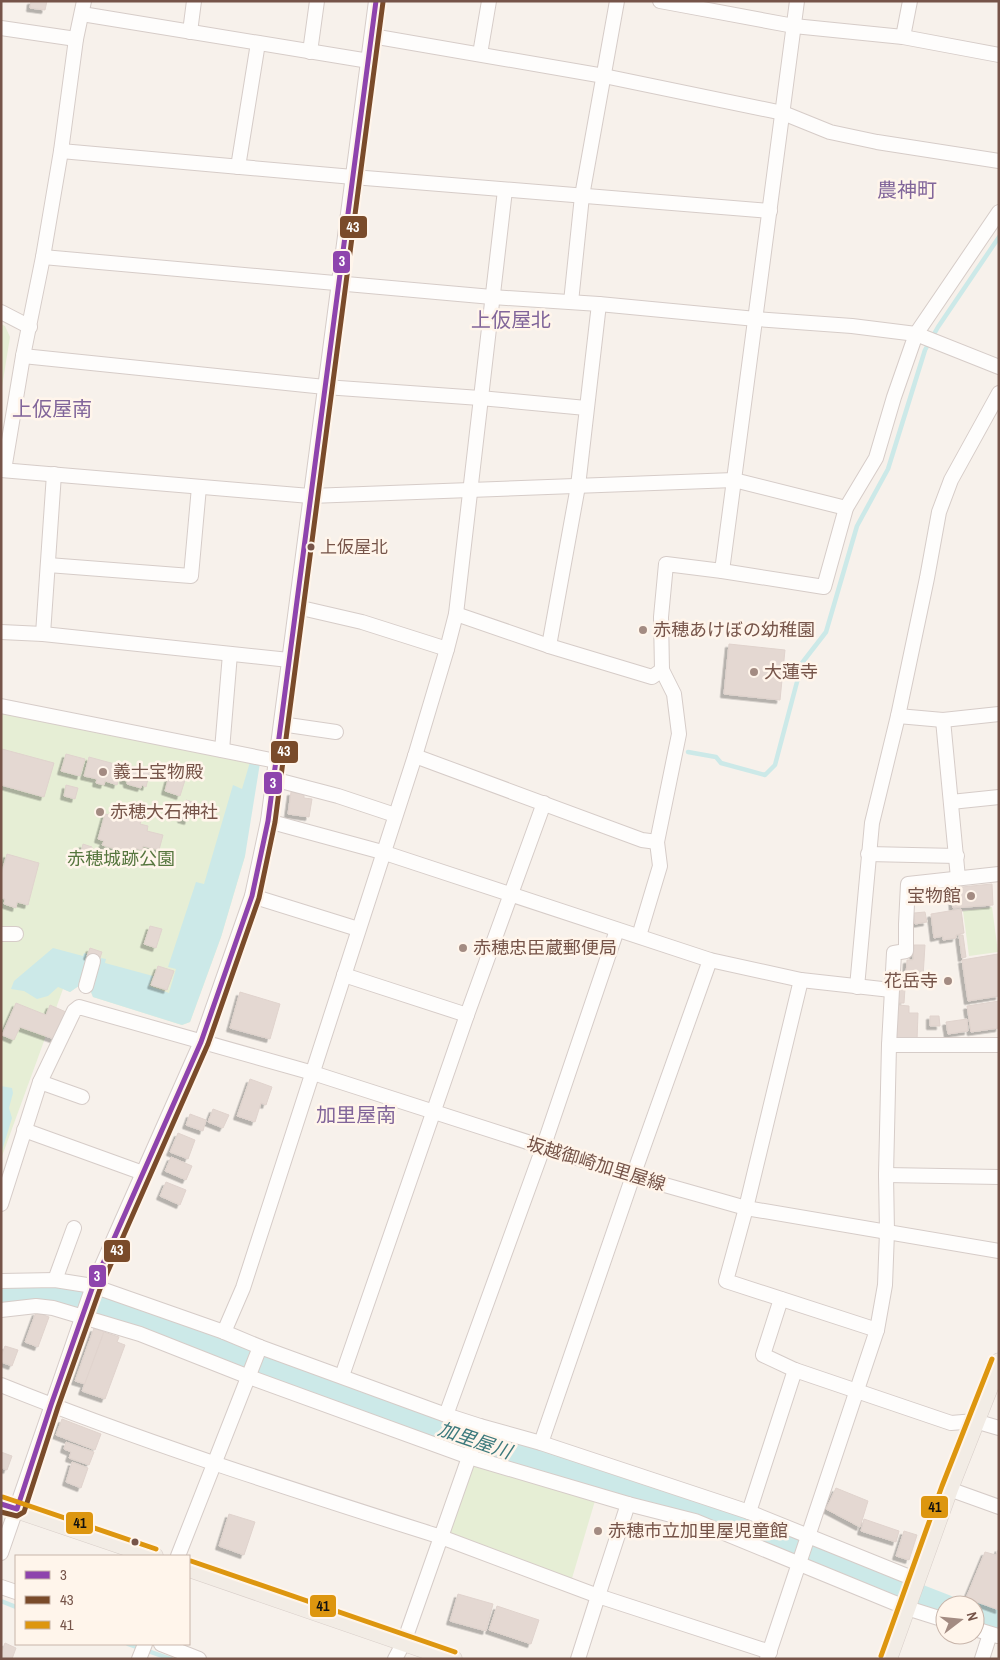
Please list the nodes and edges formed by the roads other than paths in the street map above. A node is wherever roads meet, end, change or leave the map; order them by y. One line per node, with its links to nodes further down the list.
1 (194, 1): 12 (street)
2 (317, 1): 17 (street)
3 (376, 1): 13 (street)
4 (489, 1): 18 (street)
5 (617, 1): 21 (street)
6 (660, 1): 10 (street)
7 (797, 1): 10 (street)
8 (910, 1): 14 (street)
9 (83, 7): 12 (street); 15 (street)
10 (794, 26): 14 (street); 22 (street)
11 (1, 28): 15 (street)
12 (190, 32): 16 (street)
13 (372, 36): 18 (street); 20 (street)
14 (903, 37): 19 (street)
15 (76, 39): 23 (street)
16 (258, 43): 17 (street); 25 (street)
17 (310, 52): 20 (street)
18 (480, 54): 21 (street)
19 (999, 55)
20 (369, 61): 26 (street)
21 (604, 76): 22 (street); 28 (street)
22 (783, 113): 24 (street); 29 (street)
23 (61, 151): 25 (street); 31 (street)
24 (999, 162)
25 (238, 167): 26 (street)
26 (353, 177): 27 (street); 32 (street)
27 (505, 190): 28 (street); 33 (street)
28 (582, 196): 29 (street); 34 (street)
29 (770, 211): 37 (street)
30 (999, 212): 39 (street)
31 (43, 257): 32 (street); 38 (street)
32 (339, 282): 33 (street); 42 (street)
33 (492, 297): 34 (street); 44 (street)
34 (571, 302): 35 (street)
35 (599, 304): 37 (street); 45 (street)
36 (1, 312): 38 (street)
37 (756, 319): 39 (street); 48 (street)
38 (30, 327): 40 (street)
39 (916, 334): 41 (street); 53 (street)
40 (23, 356): 42 (street); 46 (street)
41 (999, 367)
42 (324, 387): 44 (street); 52 (street)
43 (999, 393): 67 (street)
44 (480, 398): 45 (street); 51 (street)
45 (586, 408): 49 (street)
46 (2, 470): 47 (street)
47 (54, 474): 50 (street); 54 (street)
48 (734, 480): 49 (street); 53 (street); 55 (street)
49 (578, 486): 51 (street); 60 (street)
50 (199, 487): 52 (street); 54 (street)
51 (469, 490): 52 (street); 57 (street)
52 (310, 496): 56 (street)
53 (846, 508): 55 (street)
54 (48, 565): 59 (street)
55 (722, 571): 64 (street)
56 (297, 607): 61 (street); 63 (street)
57 (456, 614): 60 (street); 61 (street)
58 (1, 632): 59 (street)
59 (43, 634): 62 (street)
60 (549, 646): 64 (street)
61 (447, 648): 72 (street)
62 (230, 654): 63 (street); 71 (street)
63 (289, 660): 69 (street)
64 (662, 670): 80 (street)
65 (1, 706): 71 (street)
66 (999, 714): 68 (street)
67 (898, 716): 68 (street); 82 (street)
68 (943, 720): 76 (street)
69 (281, 724): 70 (street); 73 (street)
70 (336, 732)
71 (222, 750): 73 (street)
72 (415, 756): 77 (street); 78 (street)
73 (276, 761): 74 (street)
74 (273, 779): 78 (street); 79 (street)
75 (999, 798): 76 (street)
76 (951, 802): 83 (street)
77 (544, 803): 80 (street); 86 (street)
78 (395, 815): 81 (street)
79 (268, 821): 81 (street); 87 (street)
80 (657, 842): 92 (street)
81 (382, 852): 86 (street); 88 (street)
82 (868, 854): 83 (street); 98 (street)
83 (957, 856): 85 (street)
84 (999, 874): 85 (street)
85 (958, 878): 99 (street)
86 (510, 895): 89 (street); 100 (street)
87 (252, 896): 88 (street); 101 (street)
88 (358, 929): 95 (street)
89 (617, 930): 92 (street); 109 (street)
90 (1, 934): 91 (street)
91 (16, 934)
92 (639, 936): 93 (street)
93 (710, 960): 96 (street); 112 (street)
94 (93, 961): 97 (street)
95 (344, 975): 100 (street); 104 (street)
96 (801, 980): 98 (street); 115 (street)
97 (86, 986)
98 (857, 987): 99 (street)
99 (891, 990): 102 (street)
100 (468, 1015): 107 (street)
101 (201, 1042): 104 (street, 坂越御崎加里屋線); 105 (street, 坂越御崎加里屋線); 110 (street)
102 (889, 1045): 103 (street); 111 (street)
103 (999, 1045)
104 (313, 1073): 107 (street, 坂越御崎加里屋線); 126 (street)
105 (40, 1082): 106 (street); 108 (street)
106 (82, 1097)
107 (434, 1113): 109 (street, 坂越御崎加里屋線); 130 (street)
108 (24, 1130): 110 (street); 114 (street)
109 (543, 1148): 112 (street, 坂越御崎加里屋線); 135 (street)
110 (144, 1173): 121 (street)
111 (886, 1175): 113 (street); 117 (street)
112 (632, 1176): 115 (street, 坂越御崎加里屋線); 139 (street)
113 (999, 1177)
114 (1, 1204)
115 (746, 1208): 117 (street, 坂越御崎加里屋線); 122 (street)
116 (74, 1228): 119 (street)
117 (887, 1232): 118 (street, 坂越御崎加里屋線); 125 (street)
118 (999, 1251)
119 (55, 1280): 120 (street); 121 (street)
120 (1, 1281)
121 (92, 1288): 124 (street); 126 (street)
122 (781, 1299): 125 (street); 129 (street)
123 (1, 1310): 124 (street)
124 (83, 1315): 131 (street); 134 (street)
125 (877, 1330): 133 (street)
126 (224, 1332): 127 (street)
127 (260, 1347): 130 (street); 131 (street)
128 (999, 1362): 136 (main road)
129 (795, 1370): 133 (street); 146 (street)
130 (342, 1376): 135 (street)
131 (249, 1377): 140 (street); 141 (street)
132 (1, 1385): 134 (street)
133 (857, 1391): 136 (street); 147 (street)
134 (51, 1405): 141 (street); 144 (street)
135 (446, 1415): 137 (street)
136 (975, 1421): 138 (street); 142 (main road)
137 (480, 1426): 139 (street); 140 (street)
138 (999, 1428)
139 (541, 1443): 146 (street)
140 (469, 1457): 143 (street); 148 (street)
141 (215, 1464): 148 (street); 151 (street)
142 (949, 1489): 145 (street); 154 (main road)
143 (628, 1504): 152 (street); 157 (street)
144 (9, 1506): 149 (street); 150 (main road)
145 (999, 1507)
146 (749, 1512): 147 (street)
147 (809, 1537): 152 (street); 154 (street)
148 (441, 1538): 157 (street); 161 (street)
149 (1, 1553)
150 (151, 1555)
151 (178, 1555)
152 (798, 1564): 158 (street); 164 (street)
153 (190, 1568): 161 (main road)
154 (917, 1580): 158 (main road)
155 (1, 1587): 156 (street)
156 (15, 1592)
157 (598, 1596): 164 (street); 169 (street)
158 (907, 1608): 159 (street); 170 (main road)
159 (935, 1617)
160 (994, 1635): 171 (street)
161 (404, 1642): 167 (street); 168 (main road)
162 (145, 1645): 165 (street)
163 (164, 1645): 166 (street)
164 (769, 1655)
165 (140, 1659)
166 (199, 1659)
167 (395, 1659)
168 (453, 1659)
169 (578, 1659)
170 (888, 1659)
171 (982, 1659)

